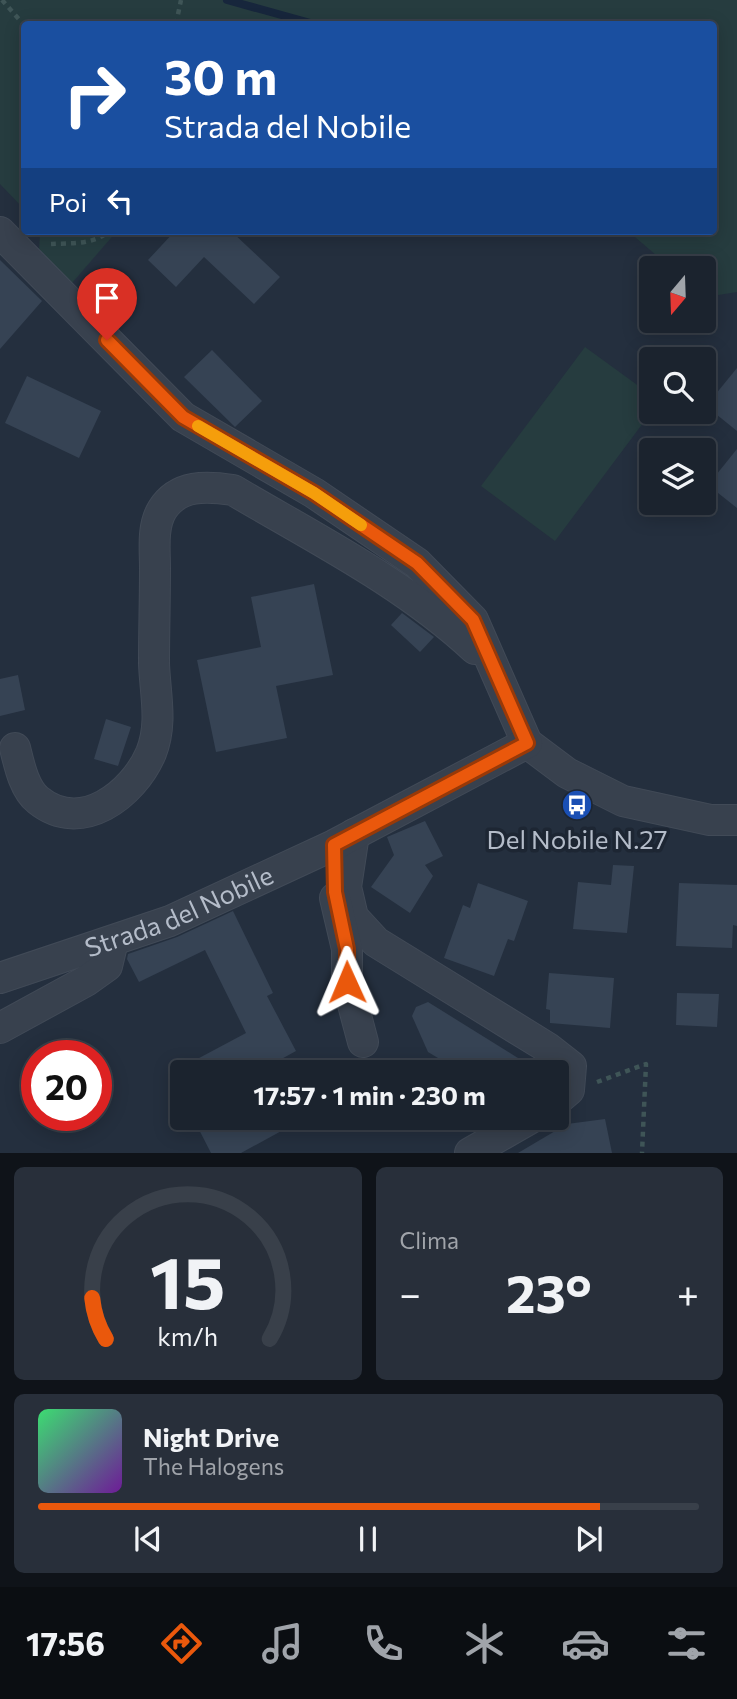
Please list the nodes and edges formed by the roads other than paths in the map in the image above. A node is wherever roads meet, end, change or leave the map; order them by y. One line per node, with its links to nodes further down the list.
1 (6, 238): 2 (street)
2 (493, 666): 3 (street); 4 (street)
3 (527, 743): 5 (street); 6 (street, Strada del Nobile)
4 (15, 748)
5 (737, 820)
6 (344, 839): 7 (street, Strada del Nobile); 10 (street); 11 (street)
7 (113, 941): 8 (street, Strada del Nobile); 9 (street)
8 (0, 978)
9 (0, 1028)
10 (363, 1042)
11 (563, 1060)
12 (510, 1130): 13 (street)
13 (470, 1153)

